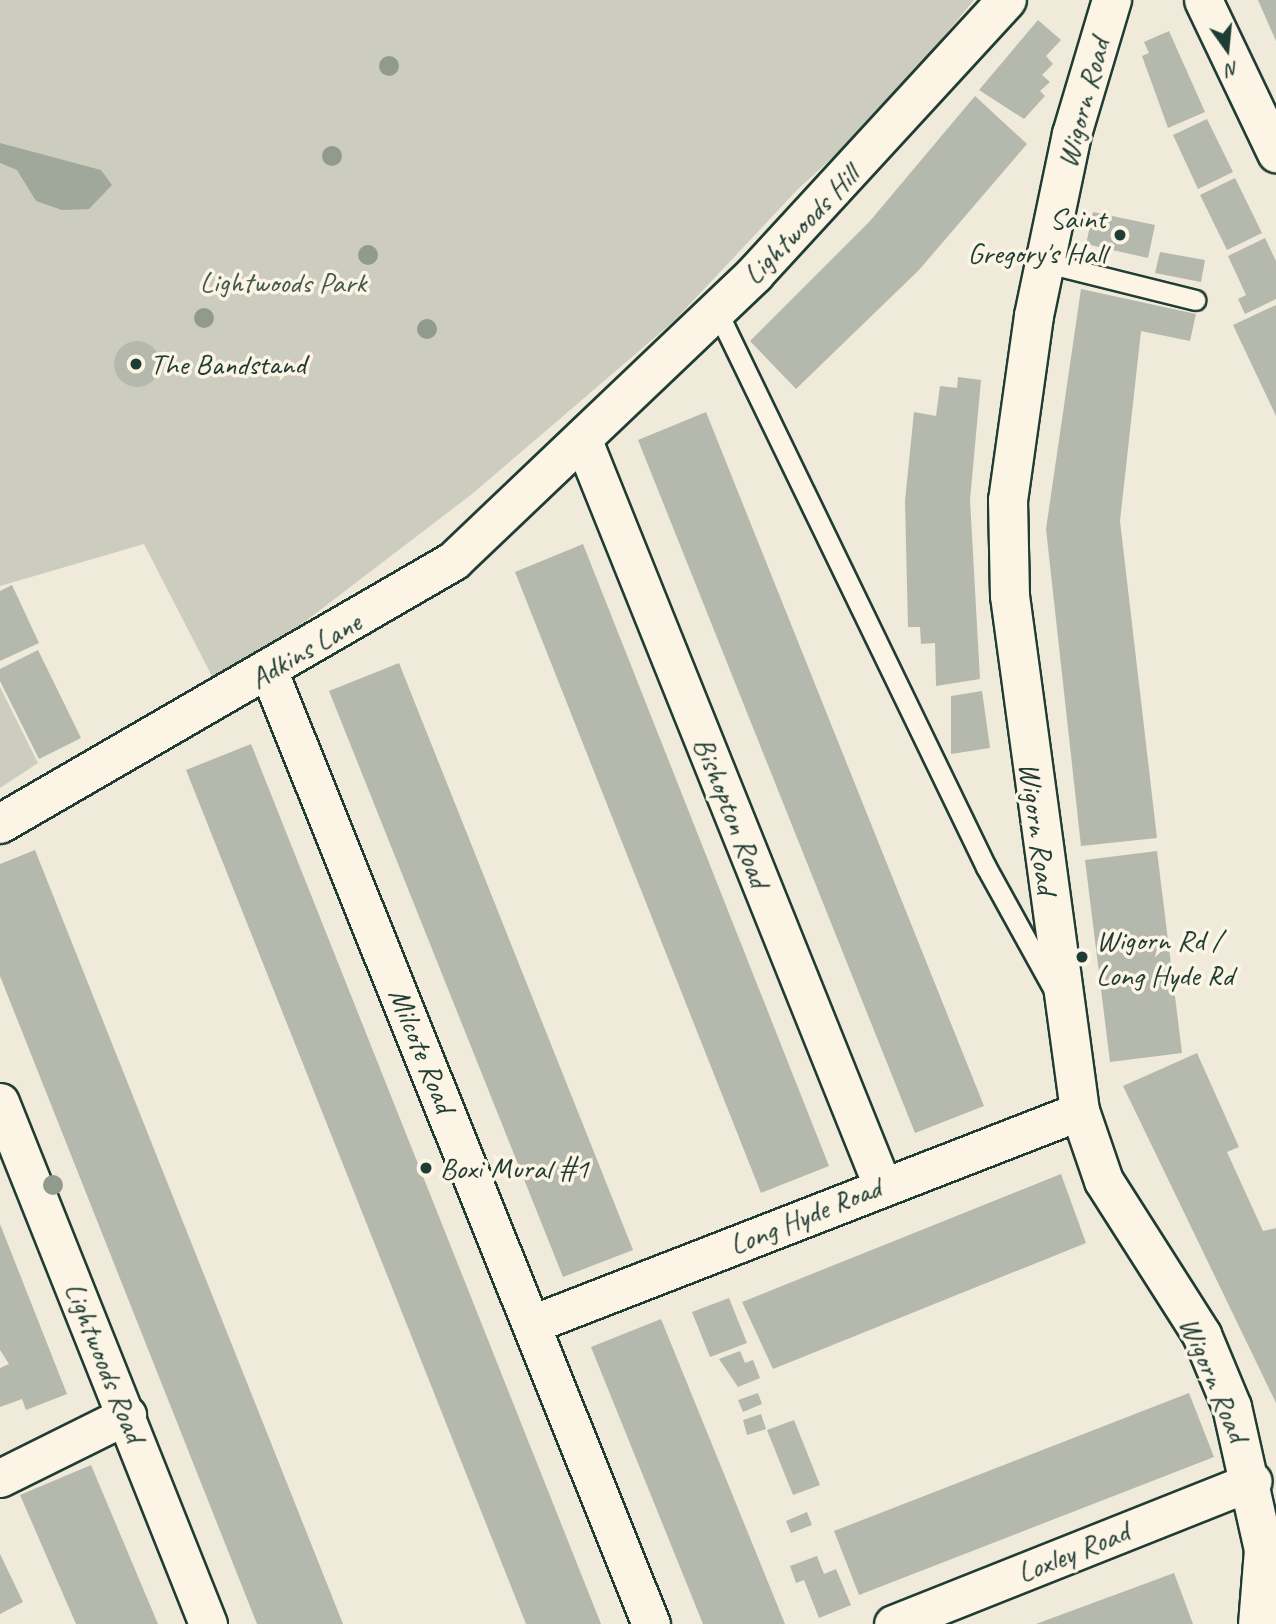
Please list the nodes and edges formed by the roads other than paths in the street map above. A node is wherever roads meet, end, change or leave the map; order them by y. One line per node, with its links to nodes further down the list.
1 (1007, 0): 8 (street, Lightwoods Hill)
2 (1112, 0): 6 (street, Wigorn Road)
3 (1188, 0): 4 (street)
4 (1209, 12): 5 (street)
5 (1276, 153)
6 (1044, 261): 7 (lane); 12 (street, Wigorn Road)
7 (1195, 300)
8 (717, 311): 9 (street, Lightwoods Hill); 12 (lane)
9 (582, 438): 10 (street, Adkins Lane); 15 (street, Bishopton Road)
10 (269, 672): 11 (street, Adkins Lane); 16 (street, Milcote Road)
11 (0, 824)
12 (1063, 1007): 14 (street, Wigorn Road)
13 (0, 1102): 17 (street, Lightwoods Road)
14 (1080, 1111): 15 (street, Long Hyde Road); 19 (street, Wigorn Road)
15 (883, 1185): 16 (street, Long Hyde Road)
16 (532, 1324): 21 (street, Milcote Road)
17 (127, 1415): 18 (street); 20 (street, Lightwoods Road)
18 (0, 1478)
19 (1253, 1481): 22 (street, Loxley Road); 23 (street, Wigorn Road)
20 (208, 1624)
21 (651, 1624)
22 (893, 1624)
23 (1258, 1624)

